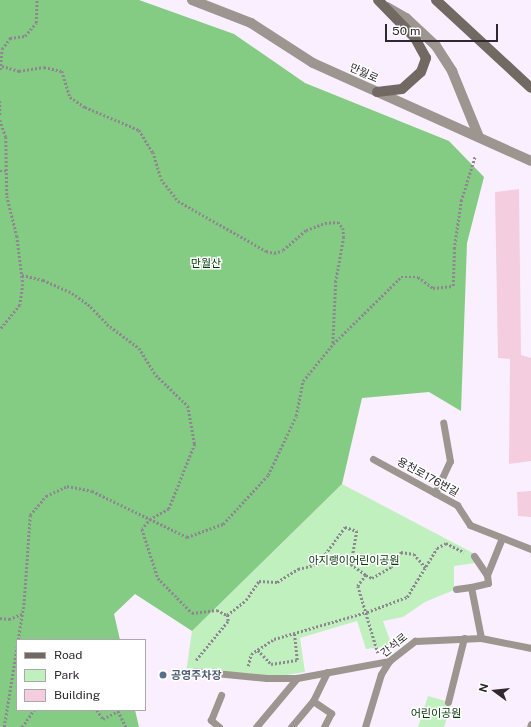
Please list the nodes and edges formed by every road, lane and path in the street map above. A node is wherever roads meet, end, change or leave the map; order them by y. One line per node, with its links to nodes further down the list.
1 (37, 0): 5 (path)
2 (192, 0): 8 (street, 만월로)
3 (436, 0): 7 (main road)
4 (378, 1): 8 (main road); 12 (street)
5 (2, 66): 6 (path); 19 (path)
6 (0, 70)
7 (531, 88)
8 (378, 92): 12 (street, 만월로)
9 (0, 101): 10 (path)
10 (0, 116)
11 (0, 120): 16 (path)
12 (479, 137): 14 (street, 만월로)
13 (475, 156): 19 (path)
14 (531, 161)
15 (0, 171): 16 (path)
16 (7, 172): 17 (path)
17 (22, 275): 18 (path); 23 (path)
18 (0, 330)
19 (333, 344): 23 (path)
20 (443, 423): 22 (lane)
21 (373, 459): 22 (lane, 용천로176번길)
22 (435, 493): 24 (lane, 용천로176번길)
23 (151, 519): 33 (path); 34 (path)
24 (502, 538): 25 (lane, 용천로176번길); 29 (lane)
25 (531, 549)
26 (474, 556): 27 (path); 29 (lane)
27 (426, 568): 28 (path); 32 (path)
28 (366, 575): 32 (path); 34 (path)
29 (487, 575): 30 (lane)
30 (471, 587): 31 (lane); 38 (lane)
31 (456, 589)
32 (367, 612): 36 (path); 44 (path)
33 (22, 614): 35 (path); 39 (path)
34 (227, 615): 45 (path)
35 (0, 618)
36 (294, 633): 41 (path); 41 (path)
37 (464, 638): 38 (lane, 간석로); 43 (lane, 간석로); 51 (lane)
38 (481, 638): 40 (lane, 간석로)
39 (18, 639)
40 (531, 648)
41 (258, 650): 47 (path)
42 (16, 653): 56 (path)
43 (389, 661): 44 (lane); 63 (lane, 간석로)
44 (380, 662): 46 (lane)
45 (195, 671): 47 (lane)
46 (327, 672): 48 (lane); 50 (lane)
47 (246, 676): 48 (lane)
48 (297, 678): 60 (lane)
49 (221, 695): 59 (lane)
50 (313, 701): 61 (lane); 62 (lane)
51 (448, 702)
52 (33, 711): 57 (path)
53 (98, 711): 55 (path)
54 (118, 711): 58 (path)
55 (118, 711)
56 (4, 727)
57 (22, 727)
58 (126, 727)
59 (219, 727)
60 (256, 727)
61 (291, 727)
62 (324, 727)
63 (364, 727)

